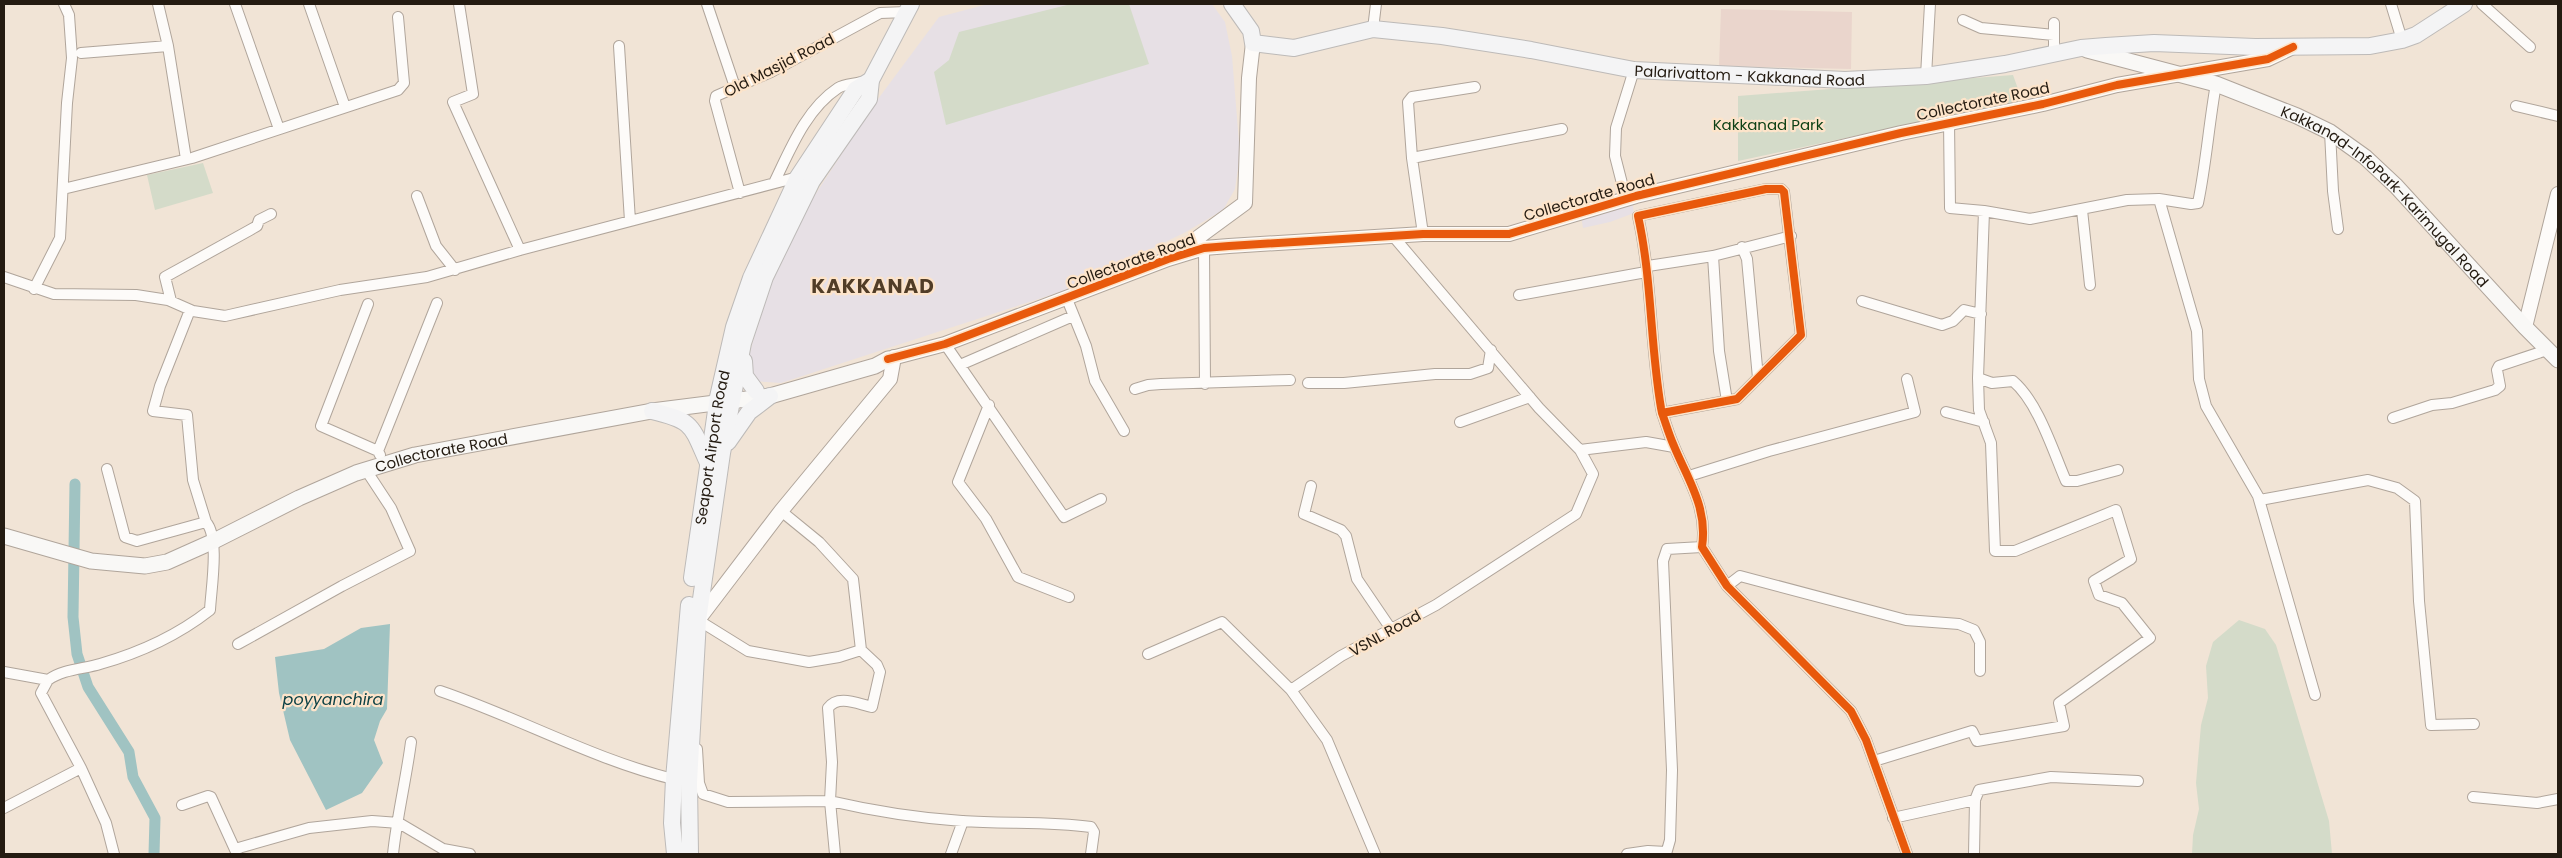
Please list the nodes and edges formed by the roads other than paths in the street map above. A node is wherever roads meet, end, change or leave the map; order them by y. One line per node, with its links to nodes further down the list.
1 (64, 4): 46 (street)
2 (158, 4): 21 (street)
3 (235, 4): 39 (street)
4 (309, 4): 36 (street)
5 (459, 4): 62 (street)
6 (708, 4): 33 (street)
7 (1232, 4): 20 (main road)
8 (1376, 4): 17 (street)
9 (1930, 4): 30 (street)
10 (2391, 4): 19 (street)
11 (2464, 4): 19 (main road, Palarivattom - Kakkanad Road)
12 (2482, 4): 24 (street)
13 (909, 8): 31 (main road, Seaport Airport Road); 33 (street, Old Masjid Road)
14 (398, 17): 36 (street)
15 (1963, 20): 18 (street)
16 (2054, 22): 18 (street)
17 (1373, 29): 20 (main road, Palarivattom - Kakkanad Road); 28 (main road, Palarivattom - Kakkanad Road)
18 (2054, 35): 27 (street)
19 (2402, 40): 23 (main road, Palarivattom - Kakkanad Road)
20 (1253, 43): 64 (street)
21 (168, 46): 26 (street); 43 (street)
22 (619, 46): 55 (street)
23 (2293, 47): 25 (main road, Palarivattom - Kakkanad Road); 29 (street, Collectorate Road)
24 (2530, 47)
25 (2081, 48): 27 (main road, Palarivattom - Kakkanad Road); 29 (main road, Kakkanad-InfoPark-Karimugal Road)
26 (81, 53)
27 (2054, 54): 30 (main road, Palarivattom - Kakkanad Road)
28 (1634, 70): 30 (main road, Palarivattom - Kakkanad Road); 50 (street)
29 (2184, 74): 32 (main road, Kakkanad-InfoPark-Karimugal Road); 38 (street, Collectorate Road)
30 (1926, 76)
31 (871, 80): 44 (main road, Seaport Airport Road); 45 (street); 80 (main road, Seaport Airport Road)
32 (2216, 84): 41 (main road, Kakkanad-InfoPark-Karimugal Road); 51 (street)
33 (735, 87): 47 (street, Old Masjid Road)
34 (1475, 87): 42 (street)
35 (2516, 106): 37 (street)
36 (344, 107): 39 (street)
37 (2558, 116)
38 (1948, 121): 50 (street, Collectorate Road); 53 (street)
39 (279, 129): 43 (street)
40 (1562, 129): 42 (street)
41 (2330, 132): 56 (street); 79 (main road, Kakkanad-InfoPark-Karimugal Road)
42 (1412, 158): 57 (street)
43 (186, 159): 46 (street)
44 (798, 177): 45 (street); 95 (main road, Seaport Airport Road)
45 (774, 183): 47 (street)
46 (63, 189): 69 (street)
47 (740, 193): 55 (street)
48 (2558, 194): 79 (street)
49 (417, 196): 66 (street)
50 (1626, 199): 57 (street, Collectorate Road)
51 (2159, 199): 52 (street); 115 (street)
52 (2082, 210): 53 (street); 68 (street)
53 (1984, 211): 77 (street)
54 (271, 214): 73 (street)
55 (630, 221): 62 (street)
56 (2338, 229)
57 (1423, 234): 58 (street, Collectorate Road)
58 (1393, 236): 61 (street, Collectorate Road); 82 (street)
59 (1791, 236): 60 (street); 65 (street); 86 (street)
60 (1742, 247): 63 (street); 86 (street)
61 (1204, 248): 64 (street, Collectorate Road); 91 (street)
62 (520, 250): 66 (street)
63 (1713, 256): 65 (street); 96 (street)
64 (1168, 259): 71 (street, Collectorate Road)
65 (1647, 269): 70 (street); 99 (street)
66 (455, 270): 76 (street)
67 (4, 277): 69 (street)
68 (2090, 285)
69 (34, 288): 73 (street)
70 (1519, 295)
71 (1067, 299): 78 (street); 81 (street, Collectorate Road)
72 (1862, 300): 77 (street)
73 (171, 301): 76 (street)
74 (437, 303): 75 (street)
75 (368, 304)
76 (190, 310): 117 (street)
77 (1981, 314): 87 (street)
78 (1073, 316): 85 (street); 104 (street)
79 (2525, 327): 83 (main road, Kakkanad-InfoPark-Karimugal Road)
80 (743, 343): 93 (main road); 95 (main road, Seaport Airport Road)
81 (945, 344): 84 (street, Collectorate Road); 85 (street)
82 (1491, 350): 90 (street); 94 (street)
83 (2552, 355): 101 (street)
84 (892, 360): 93 (main road, Collectorate Road); 116 (street)
85 (960, 365): 97 (street)
86 (1758, 378): 96 (street)
87 (1978, 378): 103 (street); 111 (street)
88 (1907, 379): 112 (street)
89 (1290, 380): 91 (street)
90 (1308, 383)
91 (1205, 384): 92 (street)
92 (1135, 390)
93 (763, 394): 95 (main road, Collectorate Road); 107 (main road)
94 (1530, 397): 102 (street); 106 (street)
95 (725, 398): 98 (main road, Collectorate Road); 107 (main road, Seaport Airport Road); 108 (main road, Seaport Airport Road)
96 (1727, 401): 99 (street)
97 (989, 405): 114 (street); 122 (street)
98 (652, 411): 108 (main road); 110 (main road, Collectorate Road)
99 (1662, 412): 105 (street)
100 (1946, 412): 103 (street)
101 (2393, 418)
102 (1460, 422)
103 (1984, 422): 137 (street)
104 (1124, 431)
105 (1674, 447): 106 (street); 112 (street)
106 (1580, 450): 124 (street, VSNL Road)
107 (722, 453): 123 (main road, Seaport Airport Road)
108 (708, 463): 139 (main road, Seaport Airport Road)
109 (107, 469): 117 (street)
110 (366, 470): 119 (main road, Collectorate Road); 125 (street)
111 (2118, 470)
112 (1689, 476): 120 (street)
113 (1311, 486): 124 (street)
114 (1101, 499)
115 (2260, 500): 133 (street); 134 (street)
116 (781, 511): 123 (street); 126 (street)
117 (206, 522): 119 (street)
118 (4, 536): 119 (main road, Collectorate Road)
119 (214, 541): 130 (street)
120 (1702, 547): 121 (street); 151 (street)
121 (1727, 586): 128 (street); 137 (street)
122 (1068, 597)
123 (698, 620): 126 (street); 135 (main road, Seaport Airport Road)
124 (1392, 629): 131 (street, VSNL Road)
125 (238, 644)
126 (861, 650): 144 (street)
127 (1148, 654): 131 (street)
128 (1980, 671)
129 (4, 672): 130 (street)
130 (48, 680): 138 (street)
131 (1291, 690): 160 (street)
132 (440, 691): 139 (street)
133 (2315, 695)
134 (2474, 724)
135 (693, 734): 139 (main road, Seaport Airport Road); 144 (street)
136 (411, 742): 149 (street)
137 (1874, 761): 147 (street)
138 (81, 768): 146 (street); 152 (street)
139 (682, 780): 155 (main road, Seaport Airport Road); 156 (main road, Seaport Airport Road)
140 (2138, 781): 143 (street)
141 (2473, 797): 142 (street)
142 (2558, 799)
143 (1975, 800): 147 (street); 163 (street)
144 (830, 801): 148 (street); 157 (street)
145 (182, 805): 150 (street)
146 (4, 808)
147 (1893, 818): 162 (street)
148 (963, 821): 158 (street); 159 (street)
149 (396, 822): 150 (street); 153 (street); 154 (street)
150 (236, 852)
151 (1666, 853): 161 (street)
152 (114, 854)
153 (392, 854)
154 (470, 854)
155 (675, 854)
156 (690, 854)
157 (835, 854)
158 (951, 854)
159 (1091, 854)
160 (1375, 854)
161 (1627, 854)
162 (1907, 854)
163 (1974, 854)

